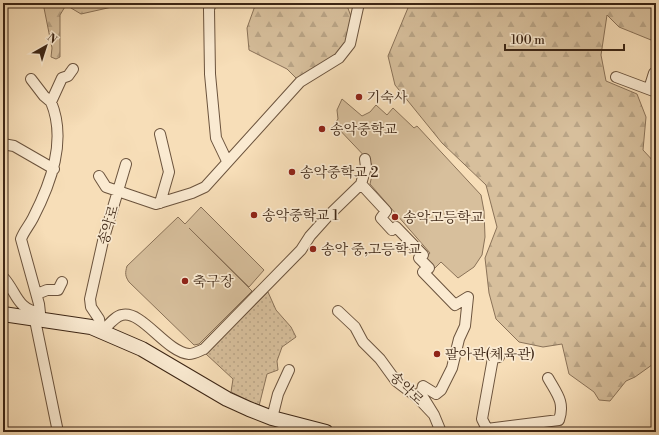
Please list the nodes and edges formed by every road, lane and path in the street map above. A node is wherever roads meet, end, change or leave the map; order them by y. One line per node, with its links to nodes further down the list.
1 (210, 3): 12 (street)
2 (358, 3): 12 (street, 송악로)
3 (73, 69): 8 (street)
4 (654, 73): 7 (street)
5 (616, 77): 7 (street)
6 (31, 79): 8 (street)
7 (653, 90)
8 (51, 102): 14 (street)
9 (160, 134): 18 (street)
10 (3, 144): 14 (street)
11 (365, 159): 16 (street)
12 (227, 161): 18 (street, 송악로)
13 (126, 164): 17 (street)
14 (54, 169): 21 (street)
15 (99, 176): 17 (street)
16 (361, 184): 25 (street); 29 (street)
17 (118, 192): 18 (street, 송악로); 25 (street, 송악로)
18 (160, 203)
19 (3, 276): 24 (street)
20 (62, 282): 21 (street)
21 (37, 294): 24 (street)
22 (338, 311): 29 (street, 송악로)
23 (5, 315): 24 (main road)
24 (40, 320): 25 (main road); 32 (street); 33 (main road)
25 (101, 332): 30 (main road)
26 (498, 357): 31 (street)
27 (289, 370): 30 (street)
28 (548, 378): 31 (street)
29 (434, 415): 35 (street, 송악로)
30 (272, 418): 34 (main road)
31 (486, 430)
32 (58, 432)
33 (313, 432)
34 (326, 432)
35 (441, 432)

